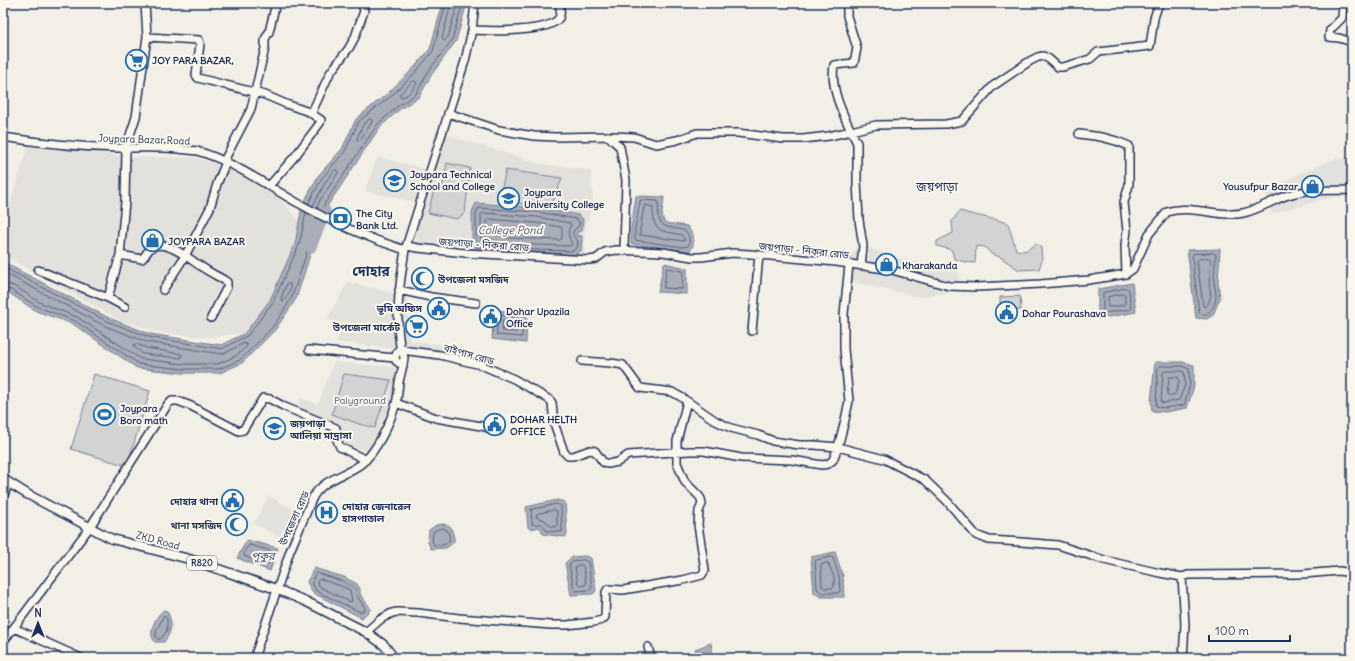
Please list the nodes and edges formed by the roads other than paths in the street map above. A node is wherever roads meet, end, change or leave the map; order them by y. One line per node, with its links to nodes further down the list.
1 (145, 3): 10 (street)
2 (276, 3): 12 (street)
3 (362, 3): 13 (street)
4 (475, 3): 9 (street, উপজেলা রোড)
5 (559, 3): 9 (street)
6 (847, 3): 15 (street)
7 (1159, 3): 15 (street)
8 (1343, 3): 11 (street)
9 (472, 30): 14 (street, উপজেলা রোড)
10 (147, 37): 12 (street); 19 (street)
11 (1352, 42)
12 (255, 93): 13 (street); 20 (street)
13 (312, 113): 21 (street)
14 (448, 113): 17 (street); 23 (street, উপজেলা রোড)
15 (851, 132): 17 (street); 29 (street)
16 (1079, 134): 31 (street)
17 (608, 136): 24 (street)
18 (3, 138): 19 (street, Joypara Bazar Road)
19 (126, 147): 20 (street, Joypara Bazar Road); 25 (street)
20 (226, 162): 21 (street, Joypara Bazar Road); 27 (street)
21 (268, 186): 23 (street, Joypara Bazar Road)
22 (1352, 190): 31 (street)
23 (406, 248): 24 (street, জয়পাড়া - নিকরা রোড); 33 (street, উপজেলা রোড)
24 (624, 250): 26 (street, জয়পাড়া - নিকরা রোড)
25 (120, 255): 27 (street); 34 (street)
26 (759, 255): 28 (street, জয়পাড়া - নিকরা রোড); 38 (street)
27 (185, 256): 32 (street); 37 (street)
28 (849, 264): 29 (street, জয়পাড়া - নিকরা রোড); 47 (street)
29 (861, 266): 31 (street, জয়পাড়া - নিকরা রোড)
30 (38, 270): 34 (street)
31 (1126, 274)
32 (163, 290)
33 (399, 290): 35 (street); 39 (street, উপজেলা রোড)
34 (108, 298): 36 (street)
35 (476, 303)
36 (125, 307)
37 (211, 318)
38 (752, 331)
39 (400, 348): 41 (street); 43 (street, উপজেলা রোড); 48 (street, বাইপাস রোড)
40 (309, 350): 41 (street)
41 (395, 358): 43 (street)
42 (582, 361): 44 (street)
43 (402, 366): 45 (street, উপজেলা রোড)
44 (688, 401): 47 (street); 48 (street)
45 (396, 403): 46 (street); 49 (street, উপজেলা রোড)
46 (499, 432)
47 (838, 447): 48 (street); 54 (street)
48 (676, 453): 57 (street)
49 (366, 460): 52 (street); 55 (street, উপজেলা রোড)
50 (6, 481): 51 (street); 52 (main road, ZKD Road / R820)
51 (3, 497)
52 (90, 527): 55 (main road, ZKD Road / R820); 56 (street)
53 (1352, 573): 54 (street)
54 (1182, 577): 64 (street)
55 (276, 589): 57 (main road, ZKD Road / R820); 61 (street, উপজেলা রোড)
56 (14, 628): 58 (street); 60 (street)
57 (366, 632): 62 (main road, ZKD Road / R820)
58 (3, 642)
59 (648, 647): 63 (street)
60 (81, 658)
61 (254, 658)
62 (394, 658)
63 (651, 658)
64 (1183, 658)

